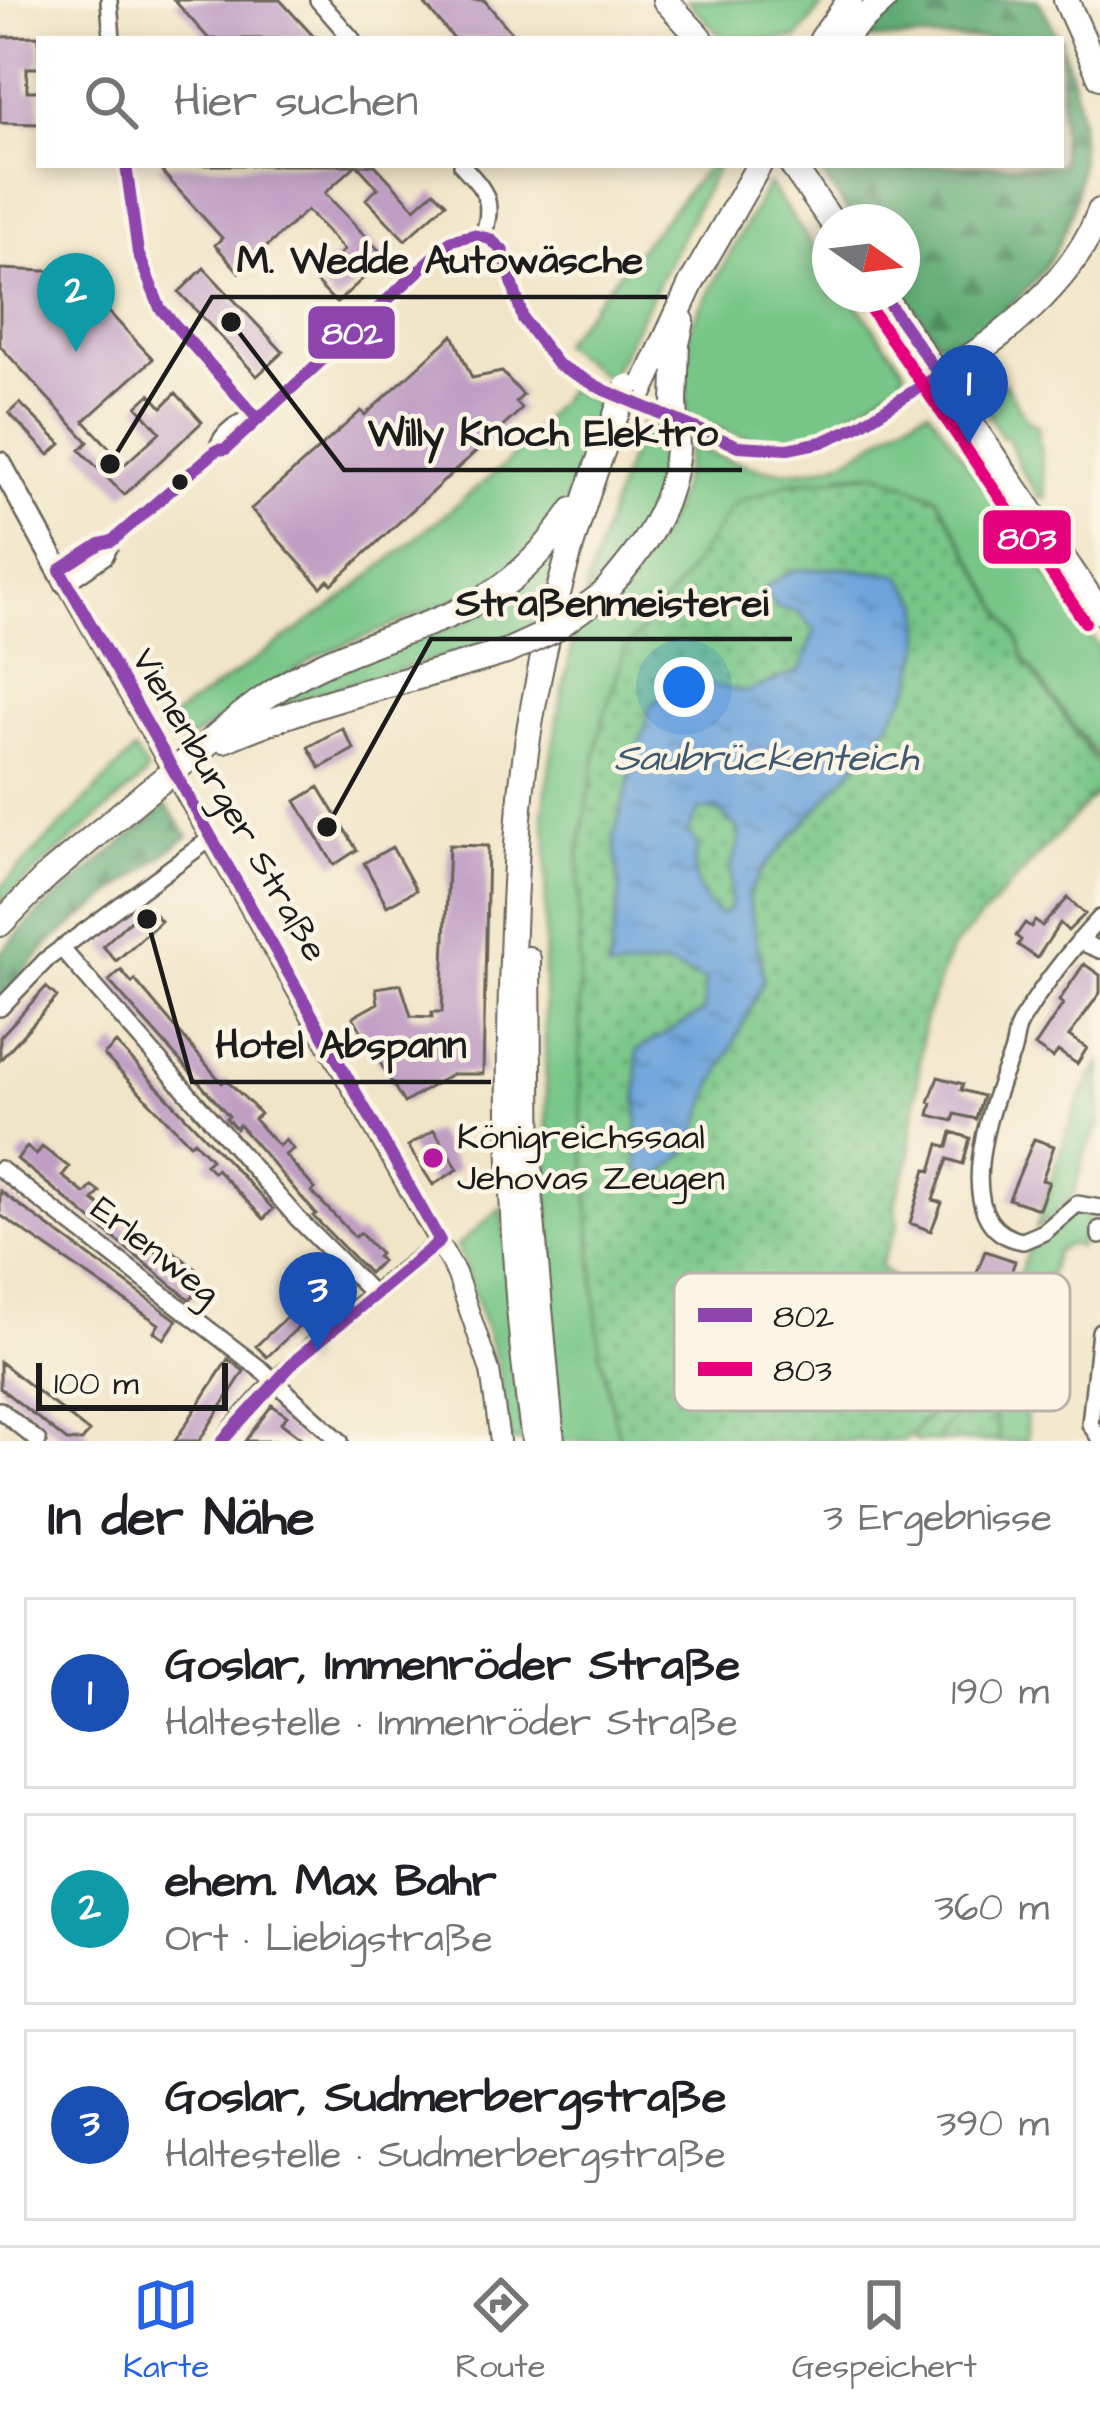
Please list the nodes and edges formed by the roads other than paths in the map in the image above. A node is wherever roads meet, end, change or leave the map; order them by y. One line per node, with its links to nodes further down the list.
1 (109, 0): 10 (street)
2 (318, 0): 11 (street)
3 (665, 0): 12 (main road)
4 (850, 0): 13 (main road)
5 (870, 0): 14 (main road)
6 (884, 0): 15 (main road)
7 (1056, 0): 9 (main road)
8 (1066, 0): 9 (main road)
9 (1081, 28): 16 (main road)
10 (112, 36)
11 (349, 36)
12 (698, 36)
13 (824, 36)
14 (843, 36)
15 (844, 36)
16 (1100, 77)
17 (126, 168): 29 (street)
18 (464, 168): 23 (street)
19 (794, 168): 21 (main road)
20 (750, 170): 24 (main road); 27 (main road)
21 (819, 204)
22 (1100, 211): 26 (main road)
23 (483, 237): 26 (street); 29 (street)
24 (692, 282): 27 (main road); 34 (main road, bridge)
25 (895, 312): 26 (main road)
26 (937, 372): 33 (main road)
27 (634, 390): 28 (main road)
28 (624, 415): 31 (main road); 55 (main road)
29 (256, 417): 32 (street)
30 (0, 463): 32 (main road, Vienenburger Straße)
31 (588, 489): 34 (main road); 54 (main road)
32 (63, 576): 35 (street, Vienenburger Straße)
33 (1100, 612)
34 (200, 751): 37 (main road, bridge)
35 (210, 839): 39 (street); 44 (street, Vienenburger Straße)
36 (1100, 918): 38 (street)
37 (0, 923)
38 (1079, 941): 40 (street); 43 (street)
39 (61, 948): 41 (street); 45 (street)
40 (1100, 950)
41 (0, 1008)
42 (0, 1168): 47 (street, Erlenweg)
43 (1100, 1208)
44 (440, 1240): 45 (street); 53 (street, Vienenburger Straße)
45 (373, 1293): 47 (street)
46 (1100, 1330): 49 (street)
47 (273, 1380): 51 (street); 52 (street, Erlenweg)
48 (0, 1410): 50 (street)
49 (1100, 1439)
50 (38, 1441)
51 (222, 1441)
52 (340, 1441)
53 (500, 1441)
54 (535, 1441)
55 (552, 1441)

